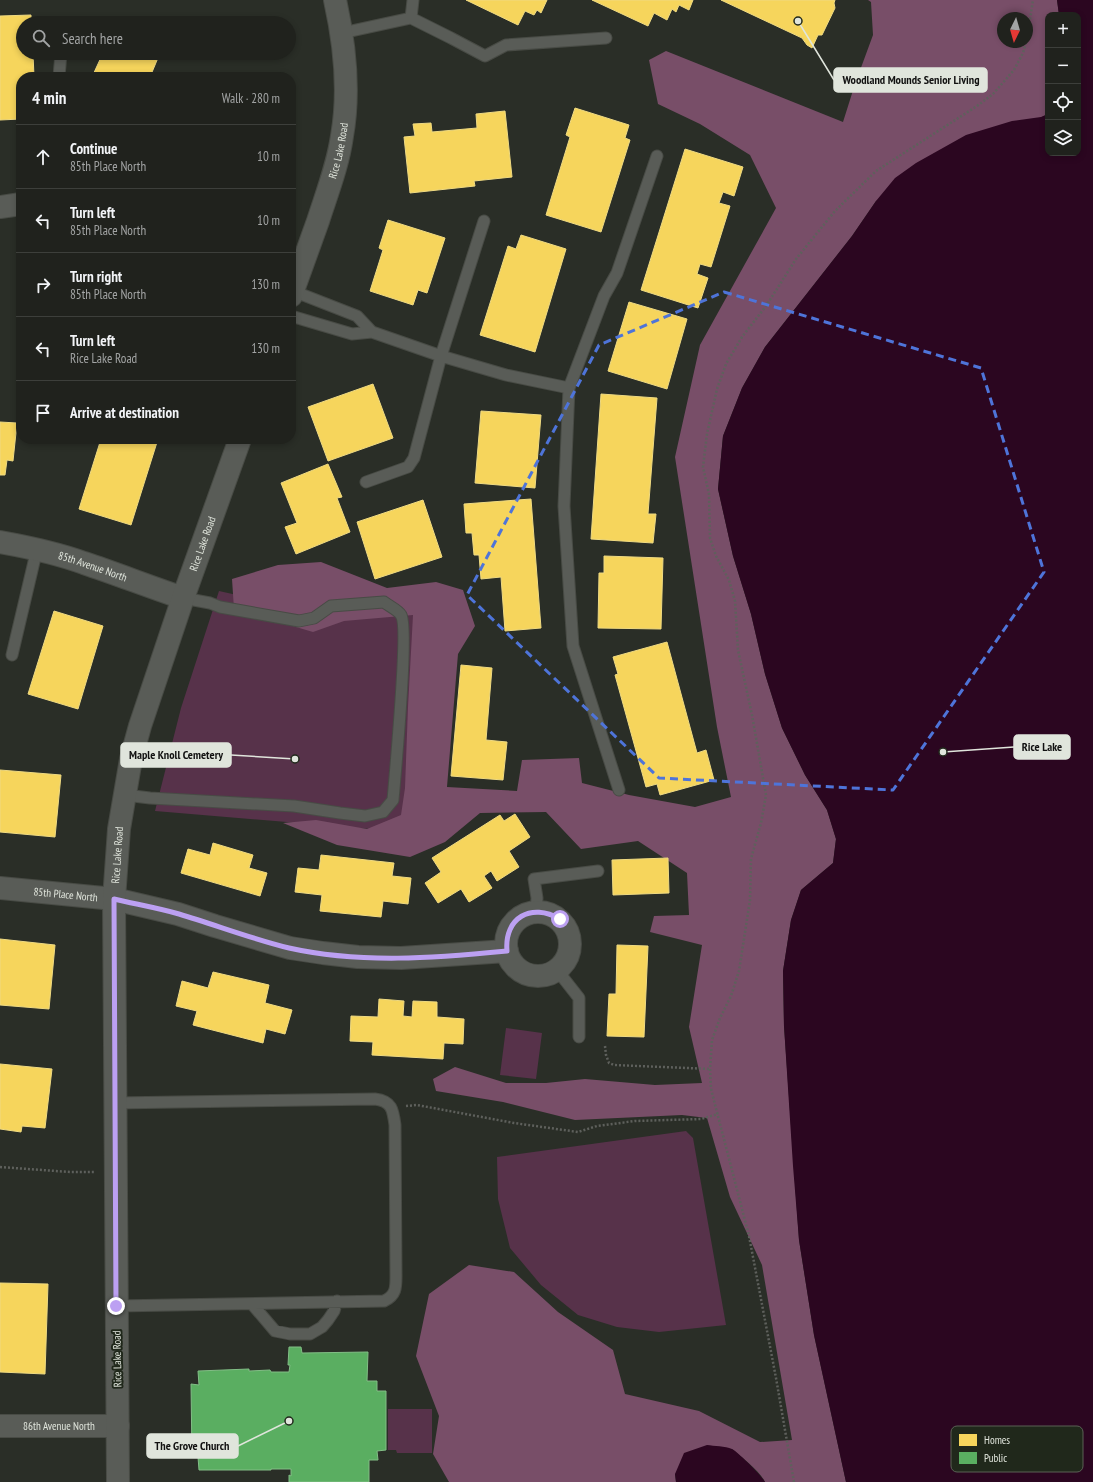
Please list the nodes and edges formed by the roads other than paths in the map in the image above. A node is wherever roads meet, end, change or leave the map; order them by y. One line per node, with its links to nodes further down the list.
1 (335, 0): 4 (street, Rice Lake Road)
2 (413, 0): 3 (lane)
3 (411, 18): 4 (lane); 5 (lane)
4 (342, 33): 12 (street, Rice Lake Road)
5 (606, 38)
6 (60, 60): 7 (lane)
7 (59, 72)
8 (657, 156): 17 (lane)
9 (16, 205): 10 (street)
10 (0, 207)
11 (484, 221): 16 (lane)
12 (296, 282)
13 (296, 295): 15 (lane)
14 (296, 317): 15 (lane)
15 (372, 332): 16 (lane)
16 (441, 356): 17 (lane); 19 (lane)
17 (569, 388): 24 (lane)
18 (238, 444): 22 (street, Rice Lake Road)
19 (366, 482)
20 (0, 542): 21 (street, 85th Avenue North)
21 (37, 549): 22 (street, 85th Avenue North); 23 (lane)
22 (183, 598): 25 (street, Rice Lake Road); 25 (lane)
23 (12, 655)
24 (618, 790)
25 (125, 795): 28 (street, Rice Lake Road)
26 (598, 870): 29 (lane)
27 (0, 888): 28 (street, 85th Place North)
28 (114, 899): 30 (street, 85th Place North); 33 (street, Rice Lake Road)
29 (536, 912): 30 (street); 31 (street)
30 (507, 951): 31 (street)
31 (557, 970): 32 (lane)
32 (579, 1036)
33 (116, 1102): 34 (lane); 36 (street, Rice Lake Road)
34 (337, 1302): 35 (lane); 35 (lane)
35 (252, 1304): 36 (lane)
36 (116, 1306): 38 (street, Rice Lake Road)
37 (0, 1426): 38 (street, 86th Avenue North)
38 (118, 1426): 39 (street, Rice Lake Road)
39 (118, 1482)

